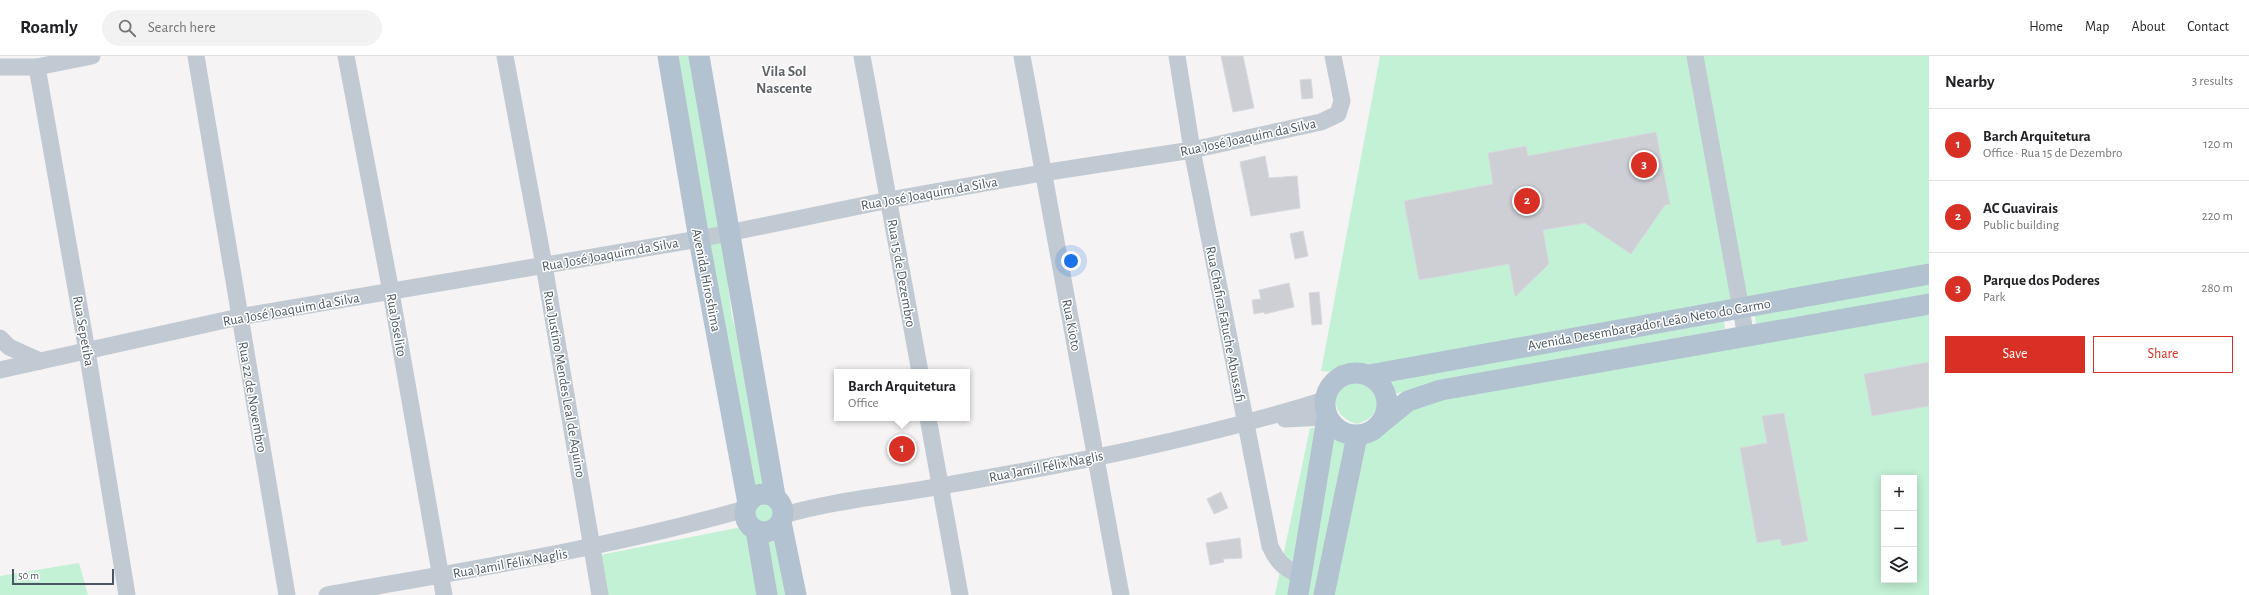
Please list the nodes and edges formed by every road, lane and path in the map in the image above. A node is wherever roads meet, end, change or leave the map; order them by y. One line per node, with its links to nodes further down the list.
1 (92, 56): 13 (street)
2 (196, 56): 25 (street, Rua 22 de Novembro)
3 (346, 56): 22 (street, Rua Joselito)
4 (505, 56): 20 (street, Rua Justino Mendes Leal de Aquino)
5 (668, 56): 19 (main road, Avenida Hiroshima)
6 (699, 56): 18 (main road)
7 (862, 56): 17 (street, Rua 15 de Dezembro)
8 (1022, 56): 16 (street, Rua Kioto)
9 (1177, 56): 15 (street, Rua Chafica Fatuche Abussafi)
10 (1334, 56): 15 (street, Rua José Joaquim da Silva)
11 (1695, 56): 24 (street)
12 (0, 60): 13 (street)
13 (30, 66): 14 (street); 28 (street, Rua Sepetiba)
14 (0, 68)
15 (1192, 150): 16 (street, Rua José Joaquim da Silva); 35 (street, Rua Chafica Fatuche Abussafi)
16 (1042, 173): 17 (street, Rua José Joaquim da Silva); 38 (street, Rua Kioto)
17 (889, 200): 18 (street, Rua José Joaquim da Silva); 30 (street, Rua 15 de Dezembro)
18 (731, 232): 19 (street, Rua José Joaquim da Silva); 40 (main road)
19 (699, 239): 20 (street, Rua José Joaquim da Silva); 41 (main road, Avenida Hiroshima)
20 (544, 265): 22 (street, Rua José Joaquim da Silva); 42 (street, Rua Justino Mendes Leal de Aquino)
21 (1929, 274): 24 (main road, Avenida Desembargador Leão Neto do Carmo)
22 (391, 292): 25 (street, Rua José Joaquim da Silva); 43 (street, Rua Joselito)
23 (1929, 304): 26 (main road, Avenida Desembargador Leão Neto do Carmo)
24 (1741, 308): 26 (street); 32 (main road, Avenida Desembargador Leão Neto do Carmo)
25 (239, 317): 28 (street, Rua José Joaquim da Silva); 46 (street, Rua 22 de Novembro)
26 (1746, 337): 36 (main road, Avenida Desembargador Leão Neto do Carmo)
27 (0, 338): 29 (street)
28 (87, 351): 29 (street, Rua José Joaquim da Silva); 45 (street, Rua Sepetiba)
29 (40, 361): 31 (street, Rua José Joaquim da Silva)
30 (919, 369)
31 (0, 370)
32 (1369, 375): 33 (main road); 36 (main road)
33 (1326, 412): 35 (street, Rua Jamil Félix Naglis); 37 (main road); 44 (main road)
34 (929, 421): 39 (street)
35 (1253, 422): 38 (street, Rua Jamil Félix Naglis); 44 (street, Rua Chafica Fatuche Abussafi)
36 (1381, 423): 37 (main road)
37 (1358, 436): 54 (main road)
38 (1097, 457): 39 (street, Rua Jamil Félix Naglis); 53 (street, Rua Kioto)
39 (940, 486): 40 (street, Rua Jamil Félix Naglis); 52 (street)
40 (780, 509): 41 (main road); 41 (main road); 51 (main road)
41 (749, 516): 42 (street, Rua Jamil Félix Naglis); 50 (main road, Avenida Hiroshima)
42 (593, 548): 43 (street, Rua Jamil Félix Naglis); 49 (street, Rua Justino Mendes Leal de Aquino)
43 (440, 575): 47 (street, Rua Jamil Félix Naglis); 48 (street, Rua Joselito)
44 (1300, 586)
45 (126, 595)
46 (287, 595)
47 (327, 595)
48 (444, 595)
49 (600, 595)
50 (767, 595)
51 (796, 595)
52 (960, 595)
53 (1121, 595)
54 (1324, 595)

